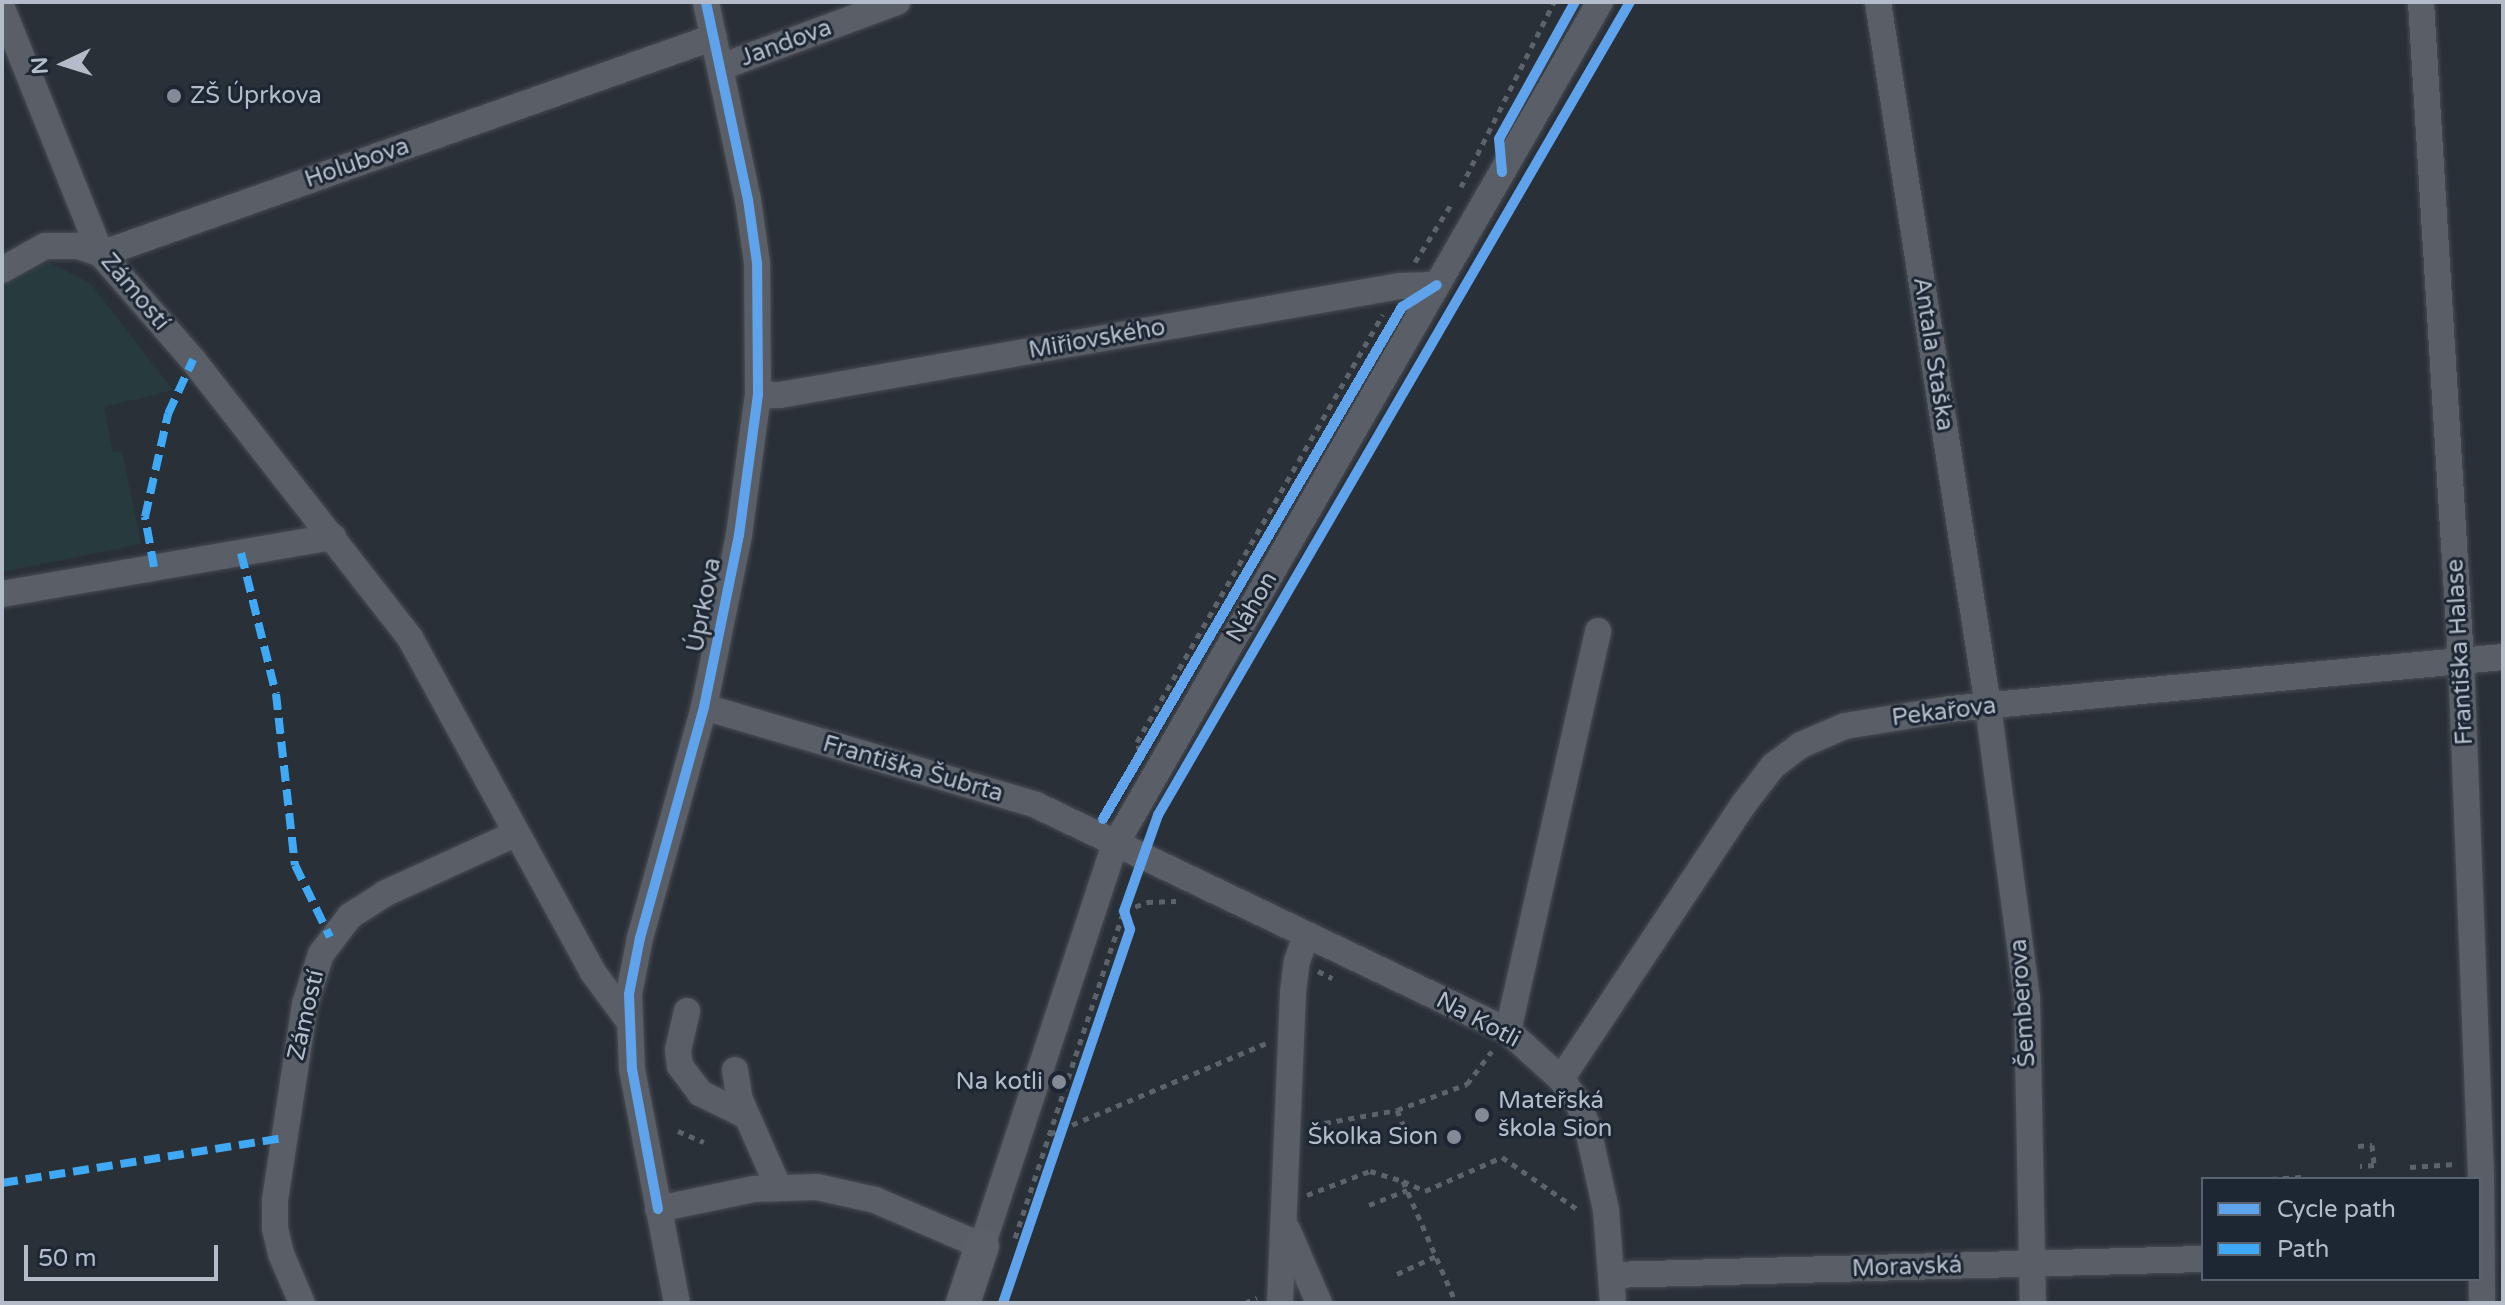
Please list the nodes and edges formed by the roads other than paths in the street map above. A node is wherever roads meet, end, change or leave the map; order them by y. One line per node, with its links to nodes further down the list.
1 (706, 2): 7 (street, Úprkova)
2 (897, 2): 8 (street, Jandova)
3 (1600, 2): 11 (street, Náhon)
4 (1878, 2): 18 (street, Antala Staška)
5 (2421, 2): 17 (street, Františka Halase)
6 (2, 8): 9 (street, Zámostí)
7 (714, 37): 8 (street, Úprkova); 9 (street, Holubova)
8 (721, 67): 12 (street, Úprkova)
9 (101, 254): 10 (street); 13 (street, Zámostí)
10 (2, 270)
11 (1437, 285): 12 (street, Miřiovského); 21 (street, Náhon)
12 (758, 395): 19 (street, Úprkova)
13 (333, 537): 14 (street); 20 (street, Zámostí)
14 (2, 594)
15 (1598, 631): 25 (street)
16 (2503, 657): 17 (street, Pekařova)
17 (2461, 659): 18 (street, Pekařova); 33 (street, Františka Halase)
18 (1988, 706): 27 (street, Pekařova); 35 (street, Šemberova)
19 (704, 707): 21 (street, Františka Šubrta); 24 (street, Úprkova)
20 (515, 834): 24 (street, Zámostí); 38 (street, Zámostí)
21 (1115, 845): 22 (street, Na Kotli); 32 (street, Náhon)
22 (1306, 936): 25 (street, Na Kotli); 31 (street)
23 (687, 1011): 28 (street)
24 (628, 1020): 30 (street, Úprkova)
25 (1508, 1031): 27 (street, Na Kotli)
26 (735, 1070): 28 (street)
27 (1561, 1079): 36 (street, Na Kotli)
28 (745, 1115): 29 (street)
29 (778, 1186): 30 (street); 32 (street)
30 (658, 1209): 39 (street, Úprkova)
31 (1284, 1222): 37 (street); 41 (street)
32 (1005, 1246): 40 (main road)
33 (2488, 1252): 44 (street, Františka Halase)
34 (2201, 1259): 35 (street, Moravská)
35 (2032, 1263): 36 (street, Moravská); 43 (street, Šemberova)
36 (1611, 1275): 42 (street, Na Kotli)
37 (1269, 1300)
38 (302, 1303)
39 (677, 1303)
40 (963, 1303)
41 (1319, 1303)
42 (1613, 1303)
43 (2033, 1303)
44 (2482, 1303)

